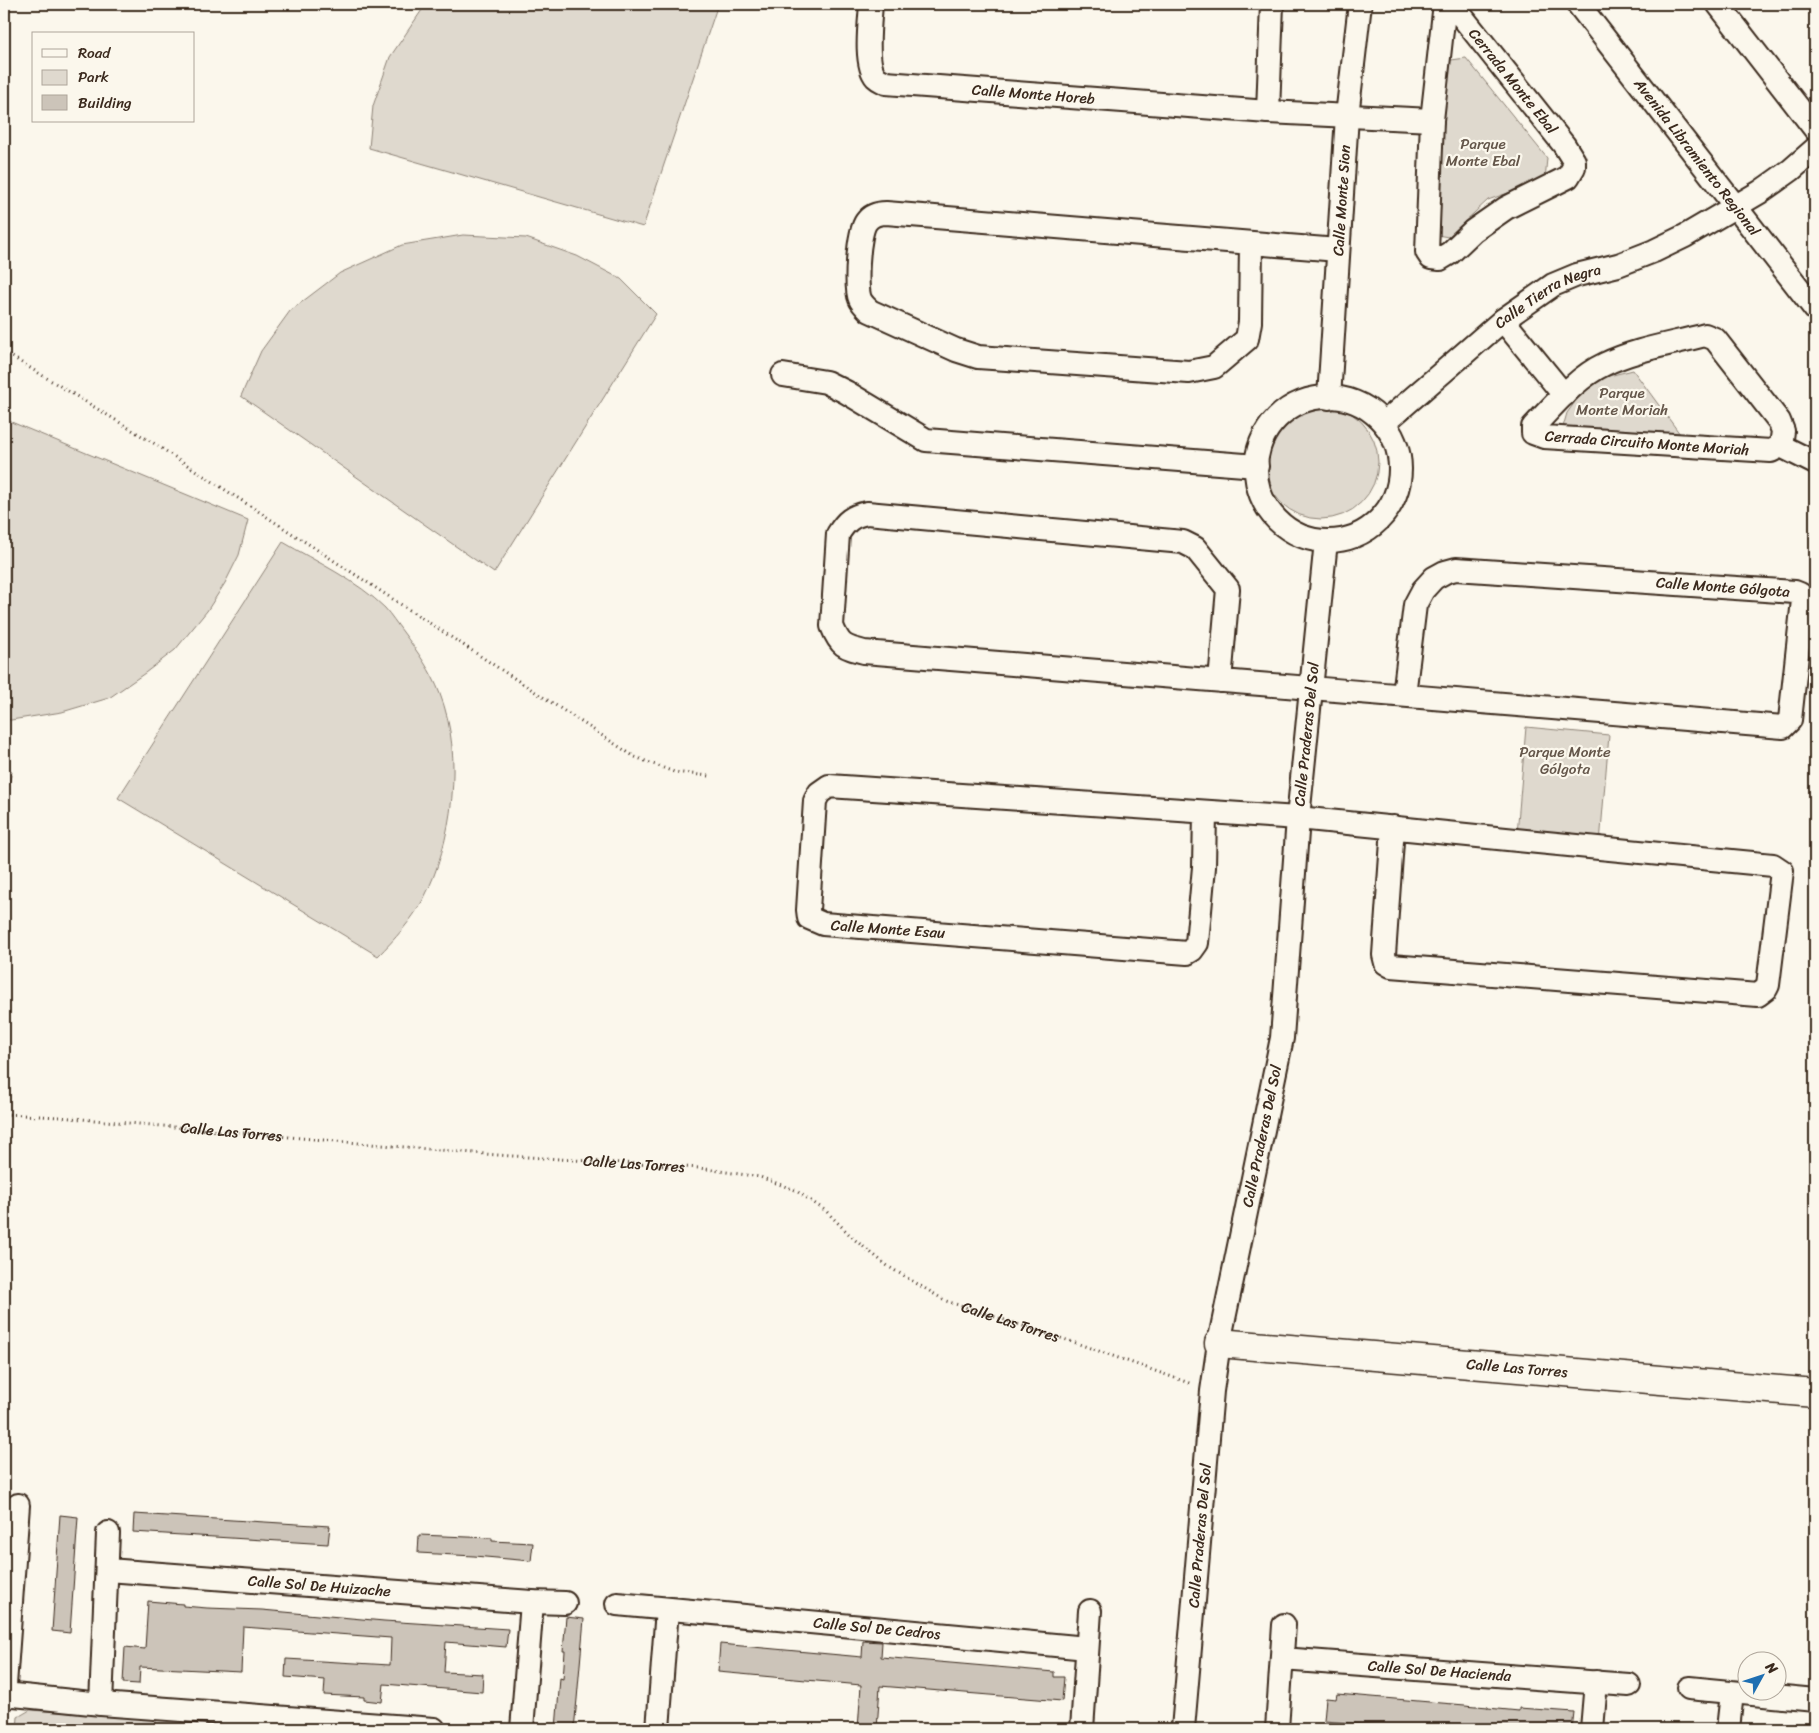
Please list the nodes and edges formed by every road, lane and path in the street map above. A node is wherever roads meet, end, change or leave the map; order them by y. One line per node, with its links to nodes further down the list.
1 (872, 4): 6 (street, Calle Monte Horeb)
2 (1272, 4): 6 (street)
3 (1360, 4): 7 (street, Calle Monte Sion)
4 (1578, 4): 11 (street, Avenida Libramiento Regional)
5 (1718, 4): 9 (street)
6 (1268, 112): 7 (street, Calle Monte Horeb)
7 (1347, 116): 8 (street, Calle Monte Horeb); 13 (street, Calle Monte Sion)
8 (1432, 120): 8 (street, Cerrada Monte Ebal)
9 (1815, 129)
10 (1815, 149): 11 (street, Calle Tierra Negra)
11 (1735, 206): 14 (street, Avenida Libramiento Regional); 15 (street, Calle Tierra Negra)
12 (1251, 243): 12 (street); 13 (street)
13 (1338, 250): 19 (street, Calle Monte Sion)
14 (1815, 309)
15 (1503, 320): 18 (street); 20 (street, Calle Tierra Negra)
16 (4, 352): 28 (path)
17 (783, 375): 23 (street)
18 (1564, 395): 21 (street, Cerrada Circuito Monte Moriah); 21 (street, Cerrada Circuito Monte Moriah)
19 (1329, 398): 20 (street); 23 (street)
20 (1384, 423): 24 (street)
21 (1781, 446): 22 (street)
22 (1815, 463)
23 (1257, 466): 24 (street)
24 (1326, 541): 26 (street, Calle Praderas Del Sol)
25 (1220, 681): 25 (street, Calle Monte Gólgota); 26 (street, Calle Monte Gólgota)
26 (1310, 688): 27 (street, Calle Monte Gólgota); 30 (street, Calle Praderas Del Sol)
27 (1404, 695): 27 (street, Calle Monte Gólgota)
28 (709, 776)
29 (1205, 813): 29 (street, Calle Monte Esau); 30 (street, Calle Monte Esau)
30 (1298, 818): 31 (street, Calle Monte Esau); 33 (street, Calle Praderas Del Sol)
31 (1393, 827): 31 (street, Calle Monte Esau)
32 (4, 1114): 34 (path, Calle Las Torres)
33 (1219, 1343): 34 (street, Calle Praderas Del Sol); 35 (main road, Calle Las Torres)
34 (1212, 1391): 59 (street, Calle Praderas Del Sol)
35 (1815, 1393)
36 (18, 1505): 51 (street)
37 (108, 1533): 38 (street)
38 (108, 1570): 39 (street, Calle Sol De Huizache); 54 (street)
39 (532, 1602): 40 (street, Calle Sol De Huizache); 56 (street)
40 (565, 1603)
41 (617, 1604): 42 (street, Calle Sol De Cedros)
42 (667, 1609): 45 (street, Calle Sol De Cedros); 57 (street)
43 (1090, 1611): 45 (street)
44 (1284, 1625): 46 (street)
45 (1088, 1648): 58 (street)
46 (1282, 1659): 47 (street, Calle Sol De Hacienda); 60 (street)
47 (1596, 1682): 48 (street, Calle Sol De Hacienda); 61 (street)
48 (1629, 1685)
49 (1689, 1688): 50 (street)
50 (1732, 1692): 53 (street); 62 (street)
51 (4, 1694): 52 (street); 54 (street)
52 (4, 1699)
53 (1815, 1700)
54 (101, 1704): 55 (street)
55 (434, 1729)
56 (522, 1729)
57 (658, 1729)
58 (1082, 1729)
59 (1183, 1729)
60 (1277, 1729)
61 (1592, 1729)
62 (1728, 1729)

